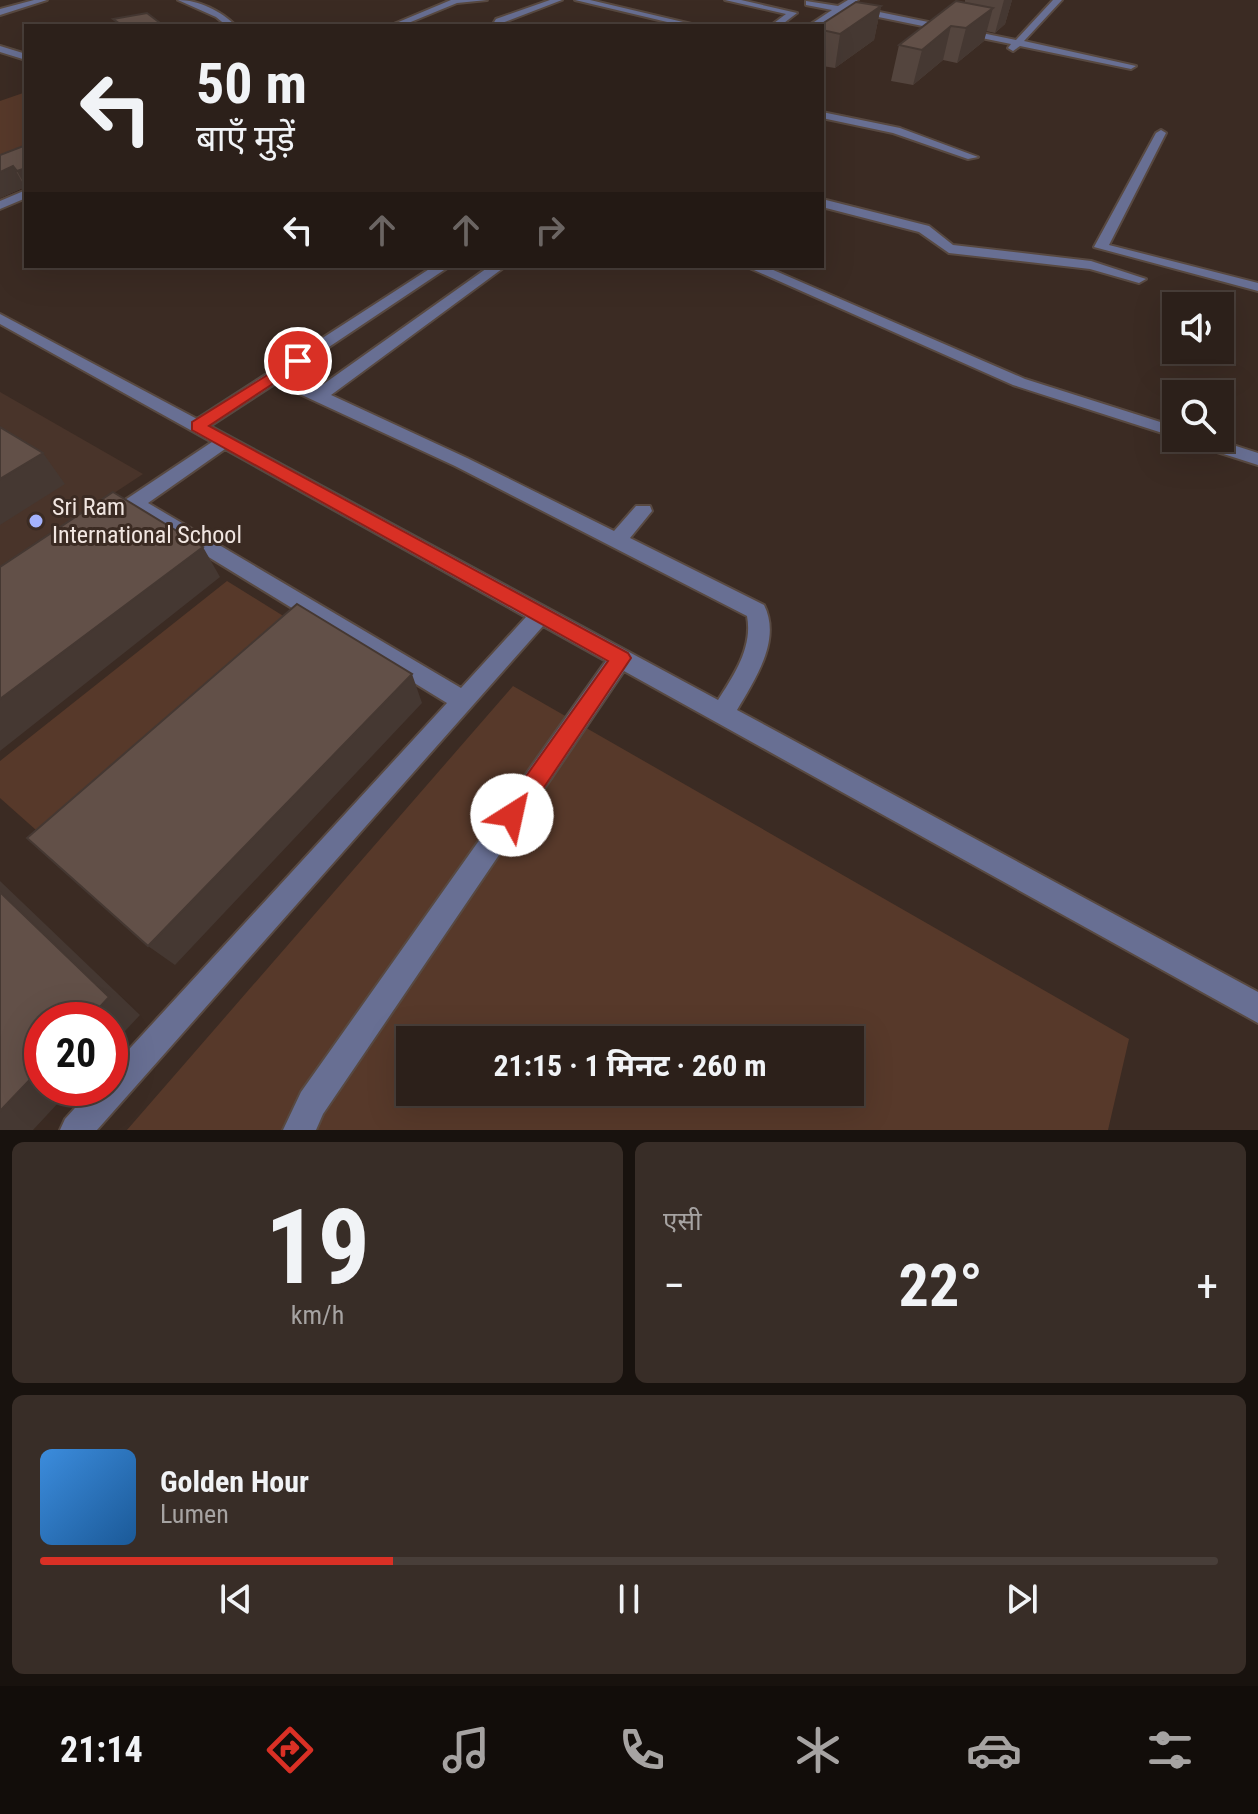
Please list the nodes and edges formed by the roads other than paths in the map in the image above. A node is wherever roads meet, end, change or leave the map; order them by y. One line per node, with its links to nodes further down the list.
1 (43, 0): 13 (street)
2 (182, 0): 15 (street)
3 (457, 0): 4 (street); 16 (street)
4 (483, 0)
5 (558, 0): 17 (street)
6 (579, 0): 14 (street)
7 (729, 0): 19 (street)
8 (854, 0): 12 (street)
9 (1058, 0): 21 (street)
10 (808, 2): 12 (street)
11 (648, 6): 14 (street)
12 (841, 8): 20 (street); 21 (street)
13 (0, 12)
14 (636, 12): 18 (street)
15 (225, 24)
16 (398, 24)
17 (497, 24)
18 (687, 24)
19 (777, 24)
20 (815, 24)
21 (1015, 46): 24 (street)
22 (0, 49): 23 (street)
23 (24, 56)
24 (1131, 66)
25 (824, 115): 27 (street)
26 (1161, 133): 35 (street)
27 (972, 157)
28 (24, 195): 30 (street)
29 (824, 204): 34 (street)
30 (0, 205)
31 (440, 268): 37 (street)
32 (496, 268): 38 (street)
33 (757, 268): 40 (street)
34 (1139, 279)
35 (1258, 287)
36 (0, 318): 39 (street)
37 (274, 376): 38 (street); 39 (street)
38 (320, 395): 47 (street)
39 (198, 426): 41 (street)
40 (1162, 428)
41 (225, 441): 44 (street); 48 (street)
42 (1234, 451): 43 (street)
43 (1258, 459)
44 (134, 503): 46 (street); 50 (street)
45 (643, 511): 47 (street)
46 (110, 519)
47 (617, 540): 51 (street)
48 (541, 615): 49 (street); 50 (street)
49 (621, 658): 51 (street); 54 (street)
50 (463, 701): 53 (street)
51 (722, 714): 52 (street)
52 (1258, 1008)
53 (76, 1130)
54 (299, 1130)

